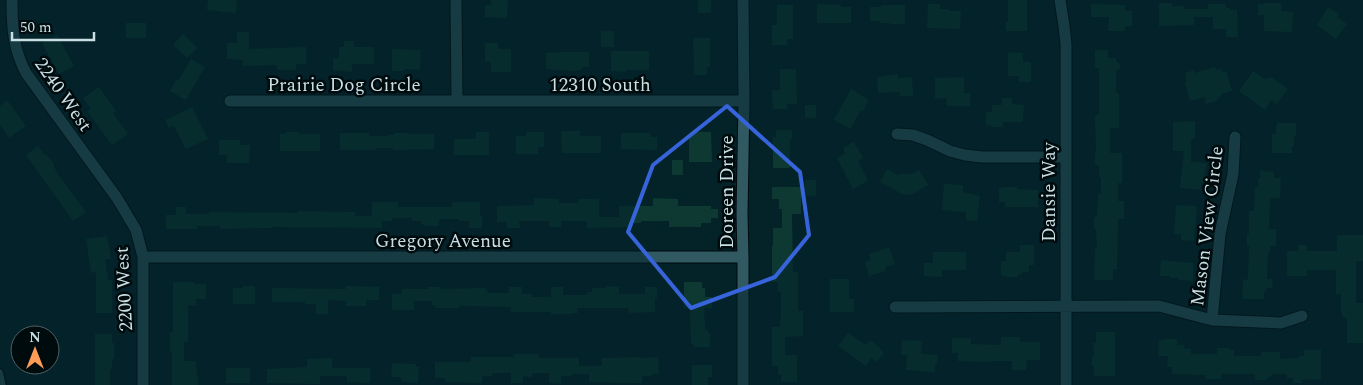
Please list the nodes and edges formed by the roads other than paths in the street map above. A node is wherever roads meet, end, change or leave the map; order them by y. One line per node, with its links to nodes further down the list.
1 (12, 0): 11 (street, 2240 West)
2 (456, 0): 6 (street)
3 (743, 0): 7 (street, Doreen Drive)
4 (1060, 0): 10 (street, Dansie Way)
5 (230, 101): 6 (street, Prairie Dog Circle)
6 (457, 101): 7 (street, 12310 South)
7 (744, 101): 13 (street, Doreen Drive)
8 (897, 134): 10 (street)
9 (1235, 137): 17 (street, Mason View Circle)
10 (1066, 157): 15 (street, Dansie Way)
11 (116, 198): 12 (street, 2200 West)
12 (143, 257): 13 (street, Gregory Avenue); 20 (street, 2200 West)
13 (743, 257): 21 (street, Doreen Drive)
14 (896, 307): 15 (street)
15 (1065, 307): 17 (street); 22 (street, Dansie Way)
16 (1302, 316): 17 (street)
17 (1212, 320)
18 (0, 372): 19 (lane)
19 (3, 385)
20 (143, 385)
21 (743, 385)
22 (1066, 385)

